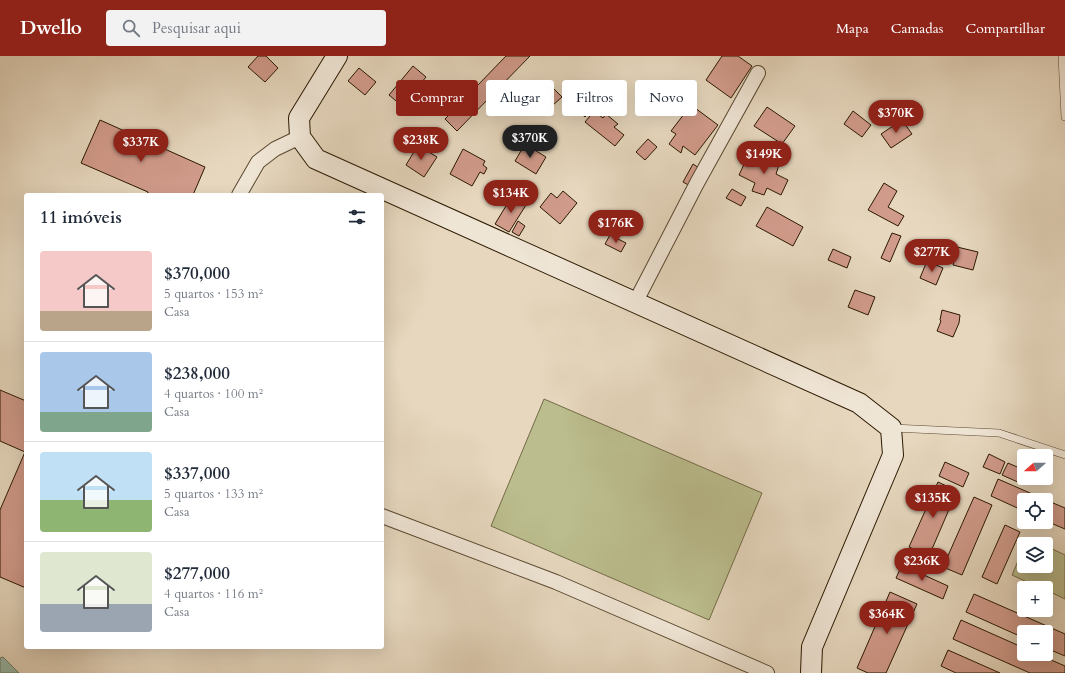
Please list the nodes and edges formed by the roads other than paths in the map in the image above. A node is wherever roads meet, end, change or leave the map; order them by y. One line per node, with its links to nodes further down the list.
1 (336, 56): 5 (street)
2 (1062, 56): 4 (lane)
3 (758, 74): 7 (street)
4 (1065, 117)
5 (300, 137): 6 (street); 7 (street)
6 (240, 193)
7 (635, 303): 8 (street)
8 (890, 428): 9 (lane); 12 (street)
9 (1065, 455)
10 (384, 517): 11 (street)
11 (767, 673)
12 (811, 673)

